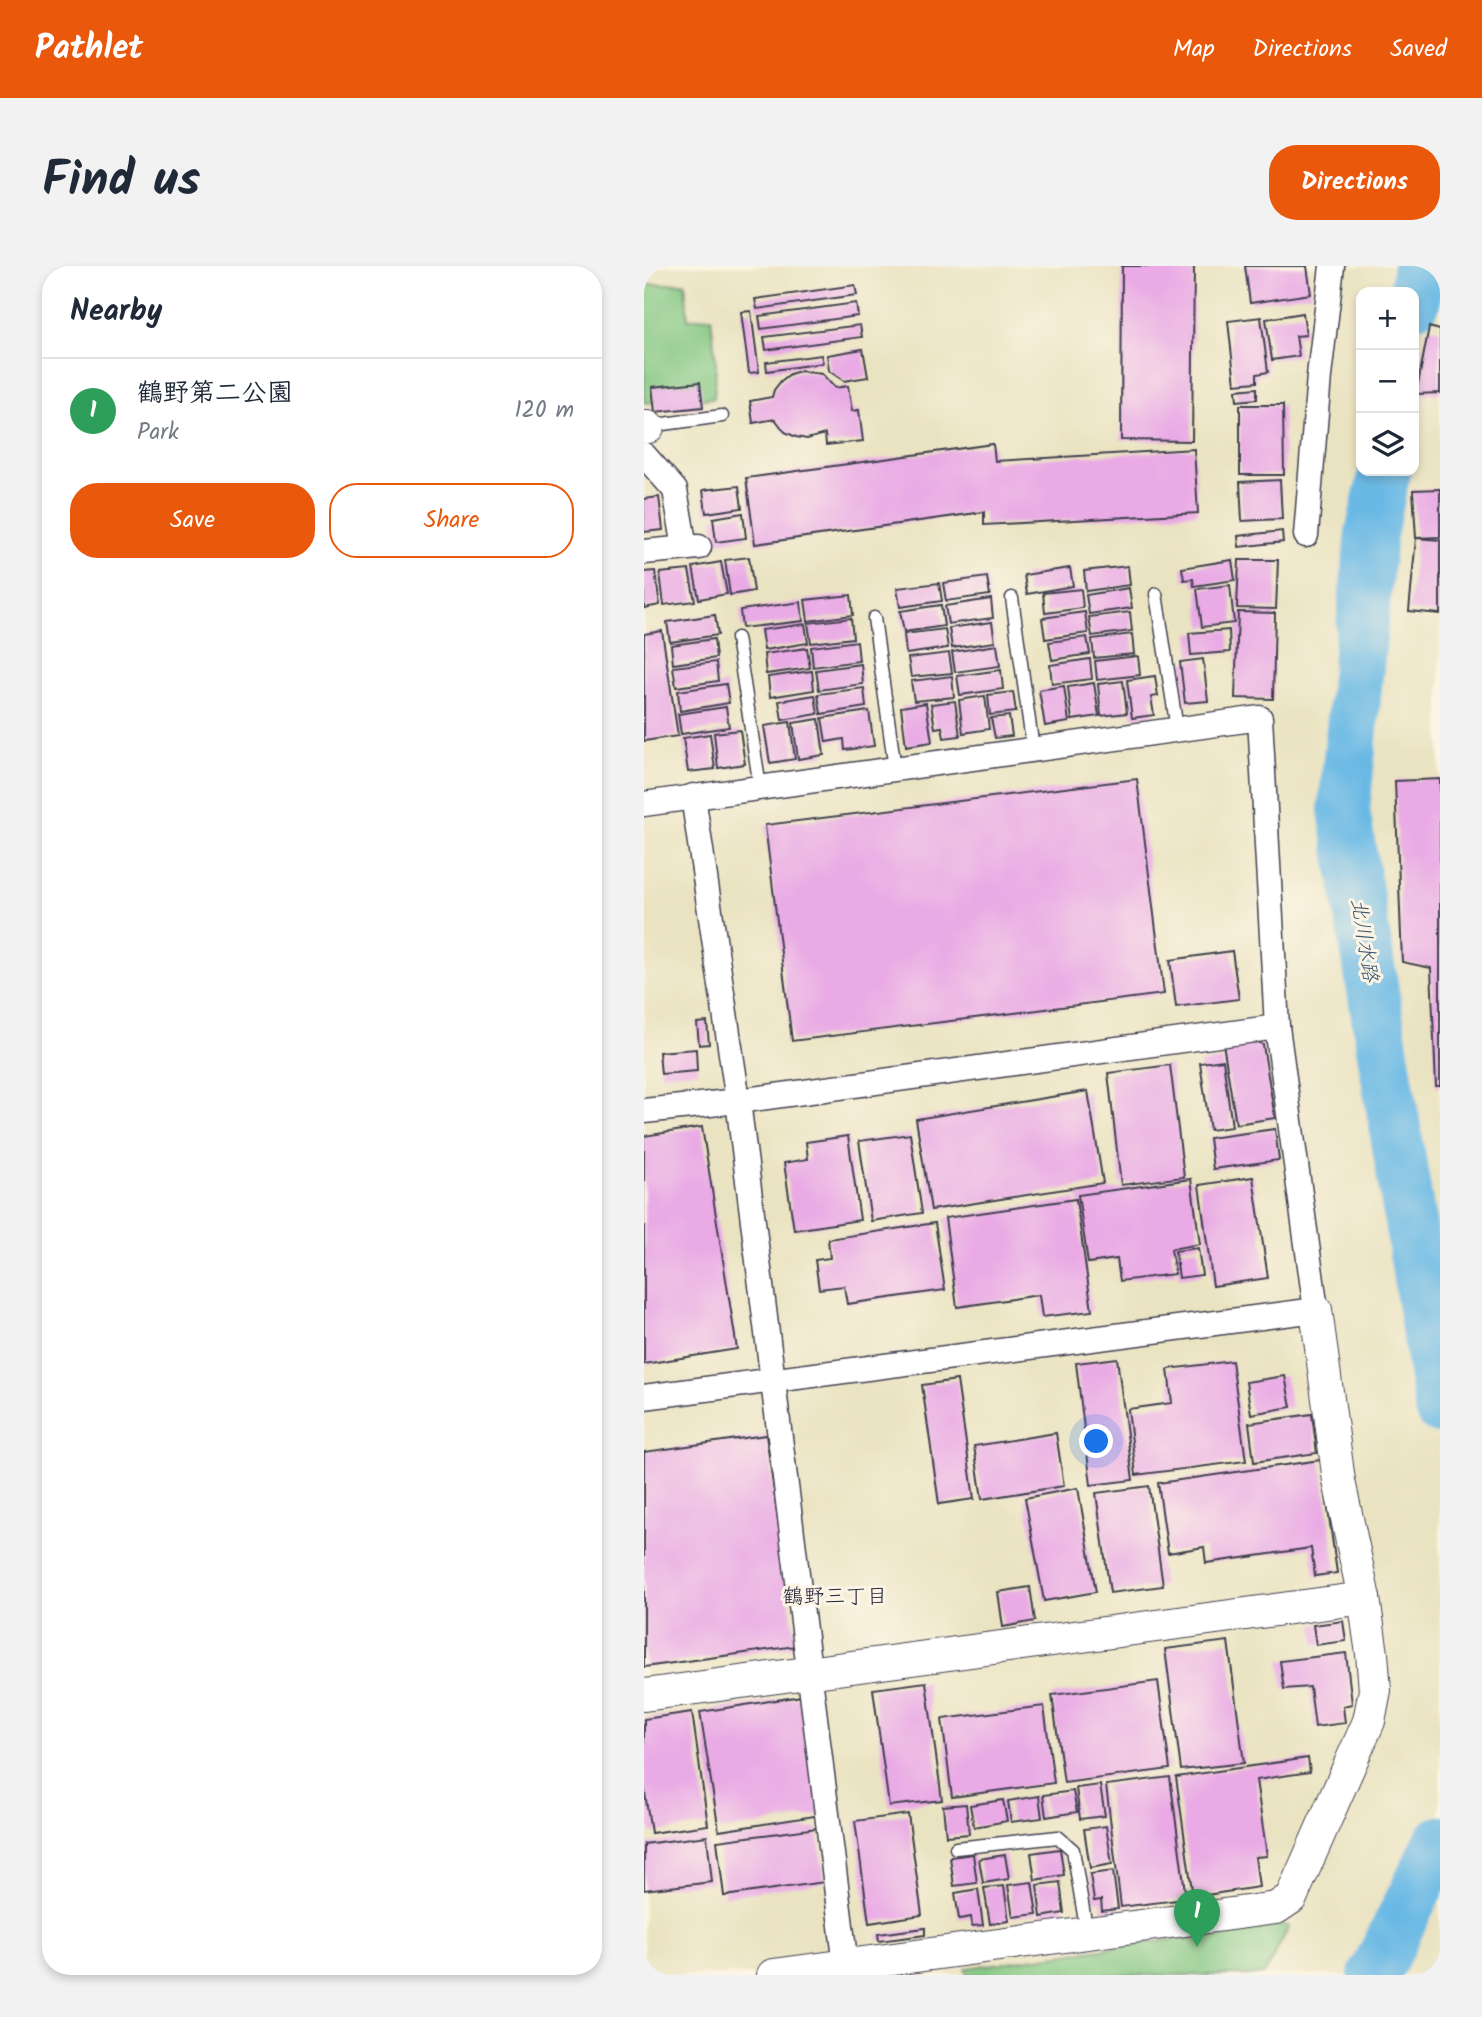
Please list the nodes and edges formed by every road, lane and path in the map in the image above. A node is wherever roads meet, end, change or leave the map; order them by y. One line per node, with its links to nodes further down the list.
1 (1332, 266): 4 (street)
2 (722, 416): 3 (lane)
3 (645, 436): 5 (street)
4 (1306, 535)
5 (644, 551)
6 (1157, 594): 10 (lane)
7 (1012, 598): 11 (lane)
8 (874, 618): 12 (lane)
9 (737, 638): 13 (lane)
10 (1177, 729): 11 (street); 16 (street)
11 (1033, 749): 12 (street)
12 (895, 769): 13 (street)
13 (760, 787): 14 (street)
14 (693, 796): 15 (street); 17 (street)
15 (644, 804)
16 (1277, 1027): 17 (street); 19 (street)
17 (738, 1101): 18 (street); 20 (street)
18 (644, 1111)
19 (1316, 1310): 20 (street); 22 (street)
20 (774, 1380): 21 (street); 23 (street)
21 (644, 1397)
22 (1364, 1598): 23 (street); 26 (street)
23 (810, 1673): 24 (street); 27 (street)
24 (644, 1695)
25 (956, 1848): 26 (lane)
26 (1088, 1934): 27 (street)
27 (846, 1966): 28 (street)
28 (773, 1975)

